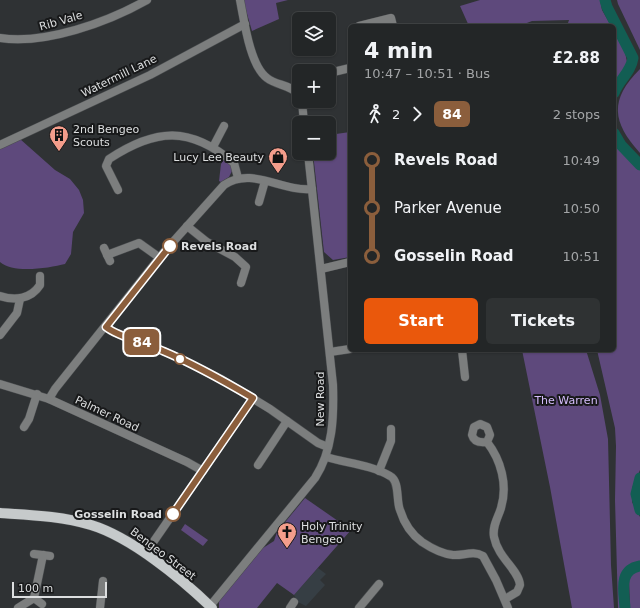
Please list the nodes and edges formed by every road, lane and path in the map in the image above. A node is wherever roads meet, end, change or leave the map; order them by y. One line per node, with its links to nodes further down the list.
1 (147, 0): 6 (street, Rib Vale)
2 (240, 0): 3 (street)
3 (245, 24): 9 (street); 11 (street, Watermill Lane)
4 (367, 24): 5 (street)
5 (392, 24)
6 (0, 38)
7 (348, 68): 8 (street)
8 (336, 71)
9 (292, 88)
10 (224, 126): 12 (street)
11 (0, 143)
12 (213, 147): 14 (street); 17 (street)
13 (309, 160): 16 (street, New Road)
14 (238, 178): 15 (street); 19 (street)
15 (264, 181): 16 (street); 18 (street)
16 (312, 189): 23 (street, New Road)
17 (118, 190)
18 (260, 202)
19 (187, 226): 21 (street); 25 (street)
20 (107, 255): 21 (street)
21 (160, 258): 28 (street)
22 (348, 262): 23 (street)
23 (321, 269): 31 (street, New Road)
24 (40, 276): 27 (street)
25 (241, 283)
26 (0, 296): 27 (street)
27 (20, 299): 29 (street)
28 (106, 327): 36 (street); 37 (street)
29 (0, 335)
30 (348, 349): 31 (street)
31 (330, 352): 42 (street, New Road)
32 (462, 352): 33 (street)
33 (465, 377)
34 (0, 384): 35 (street, Palmer Road)
35 (37, 394): 37 (street, Palmer Road); 39 (street)
36 (253, 398): 38 (street); 45 (street)
37 (49, 399): 45 (street, Palmer Road)
38 (287, 421): 42 (street); 44 (street)
39 (24, 428)
40 (391, 429): 46 (street)
41 (487, 442): 53 (street)
42 (328, 447): 43 (street, New Road)
43 (326, 457): 46 (street); 55 (street, New Road)
44 (258, 465)
45 (203, 471): 48 (street)
46 (379, 471): 53 (street)
47 (0, 513): 48 (main road, Bengeo Street)
48 (145, 554): 55 (main road, Bengeo Street)
49 (42, 555): 52 (street)
50 (102, 581): 57 (street)
51 (379, 584): 58 (street)
52 (34, 598): 54 (street); 56 (street)
53 (505, 599): 59 (street)
54 (42, 604)
55 (211, 607)
56 (18, 608)
57 (100, 608)
58 (359, 608)
59 (508, 608)

